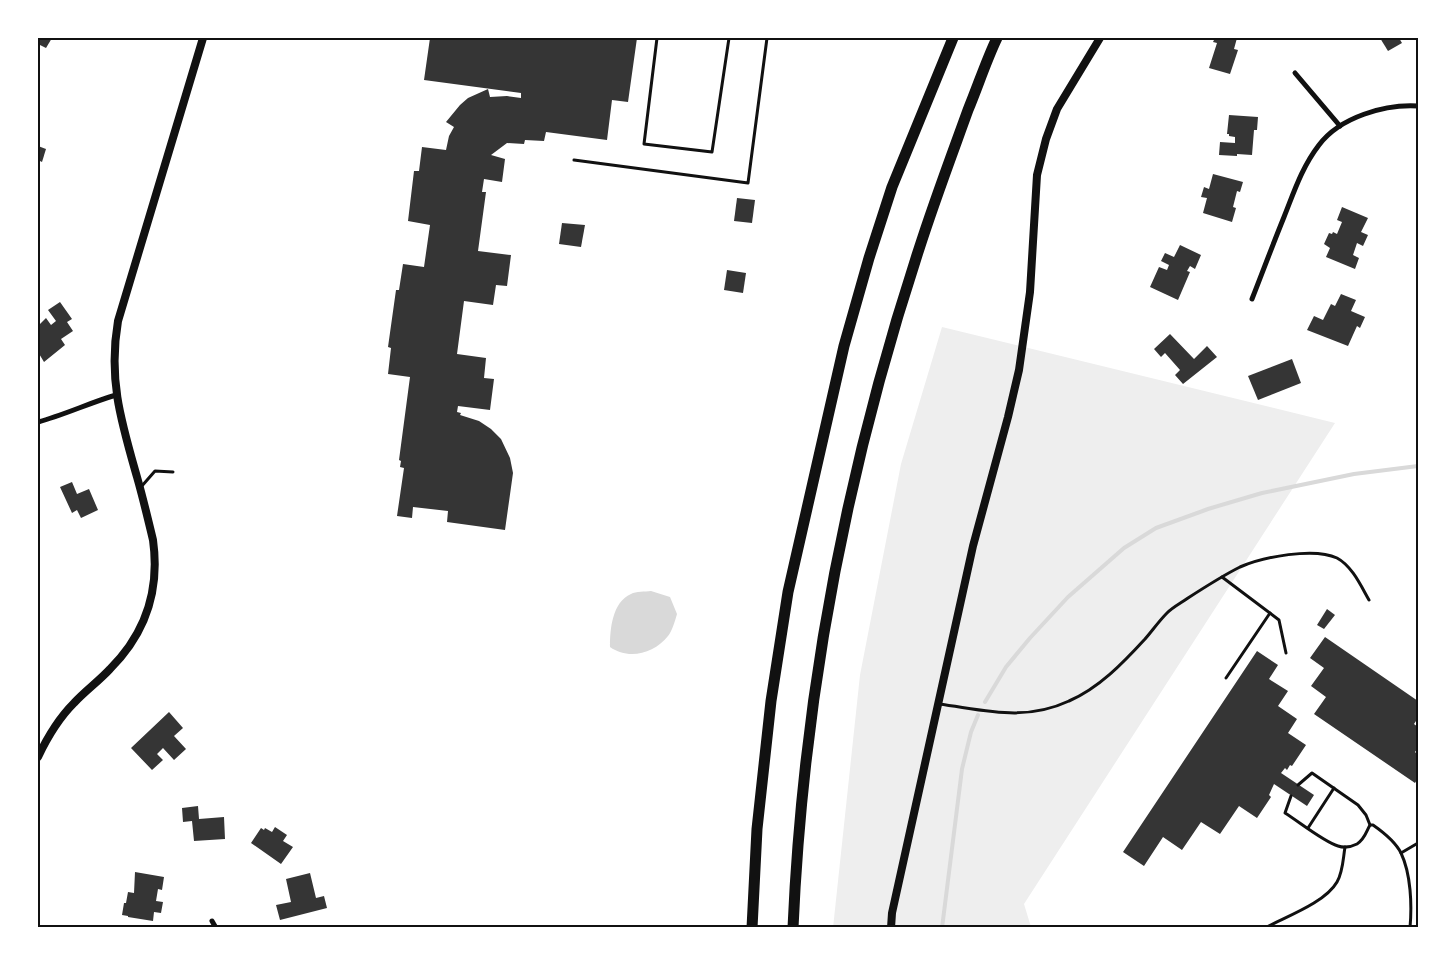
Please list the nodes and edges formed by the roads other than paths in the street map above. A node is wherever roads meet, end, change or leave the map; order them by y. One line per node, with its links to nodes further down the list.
1 (202, 38): 13 (street)
2 (657, 38): 3 (lane)
3 (729, 38)
4 (767, 38): 11 (lane)
5 (953, 38): 34 (highway)
6 (997, 38): 35 (highway)
7 (1100, 38): 22 (street)
8 (1295, 73): 10 (street)
9 (1418, 106): 10 (street)
10 (1340, 126): 12 (street)
11 (574, 160)
12 (1252, 299)
13 (116, 396): 14 (street); 16 (street)
14 (38, 422)
15 (173, 472): 16 (lane)
16 (140, 488): 23 (street)
17 (1222, 577): 18 (lane); 19 (lane); 22 (lane)
18 (1369, 600)
19 (1270, 613): 20 (lane); 21 (lane)
20 (1286, 653)
21 (1226, 678)
22 (938, 704): 36 (street)
23 (38, 757)
24 (1298, 785): 25 (lane)
25 (1334, 788): 27 (lane); 28 (lane)
26 (1292, 796): 28 (lane)
27 (1370, 825): 30 (lane); 31 (lane)
28 (1308, 828): 30 (lane)
29 (1418, 844): 31 (lane)
30 (1345, 848): 37 (lane)
31 (1401, 853): 38 (lane)
32 (212, 921): 33 (street)
33 (216, 928)
34 (752, 928)
35 (793, 928)
36 (891, 928)
37 (1264, 928)
38 (1410, 928)

